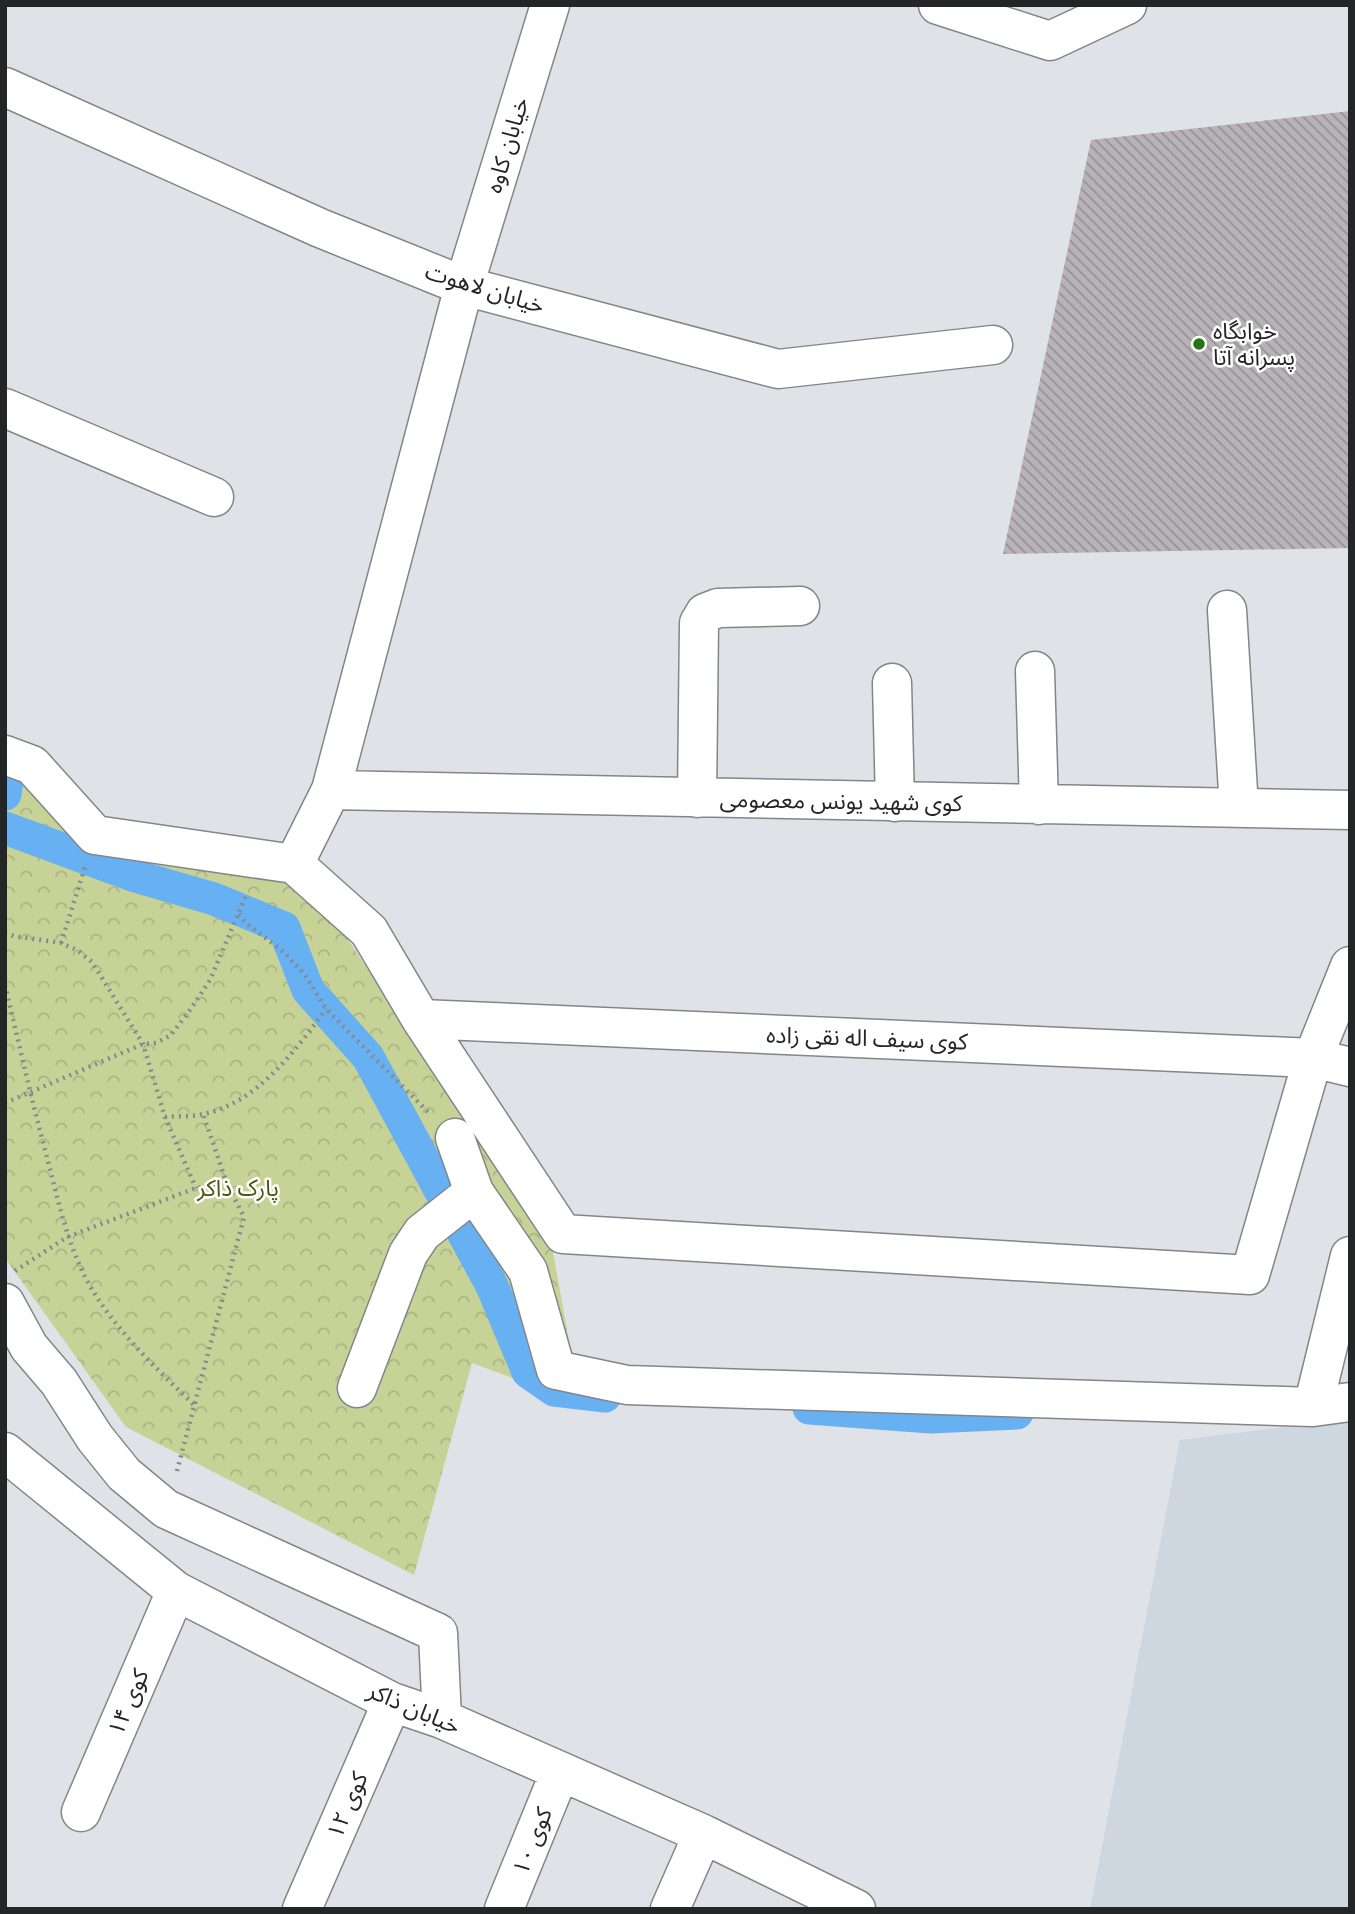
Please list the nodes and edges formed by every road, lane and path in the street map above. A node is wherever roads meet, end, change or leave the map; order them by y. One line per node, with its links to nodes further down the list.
1 (550, 5): 5 (street, خیابان کاوه)
2 (938, 5): 3 (street)
3 (1127, 5)
4 (5, 87): 5 (street, خیابان لاهوت)
5 (464, 286): 6 (street, خیابان لاهوت); 14 (street, خیابان کاوه)
6 (993, 345)
7 (5, 408): 8 (street)
8 (214, 497)
9 (800, 606): 15 (street)
10 (1227, 610): 18 (street)
11 (1035, 671): 17 (street)
12 (891, 683): 16 (street)
13 (5, 755): 20 (street)
14 (331, 790): 15 (street, کوی شهید یونس معصومی); 21 (street, خیابان کاوه)
15 (697, 797): 16 (street, کوی شهید یونس معصومی)
16 (895, 802): 17 (street, کوی شهید یونس معصومی)
17 (1039, 805): 18 (street, کوی شهید یونس معصومی)
18 (1239, 808): 19 (street, کوی شهید یونس معصومی)
19 (1350, 810)
20 (95, 835): 21 (street); 24 (path)
21 (276, 862): 22 (path); 28 (street)
22 (239, 915): 27 (path); 29 (path)
23 (5, 933): 24 (path)
24 (61, 943): 29 (path)
25 (1350, 966): 30 (street)
26 (5, 985): 32 (path)
27 (326, 1010): 34 (path); 36 (path)
28 (421, 1019): 30 (street, کوی سیف اله نقی زاده); 30 (street)
29 (143, 1044): 32 (path); 35 (path)
30 (1313, 1058): 31 (street, کوی سیف اله نقی زاده)
31 (1350, 1067)
32 (30, 1093): 33 (path); 40 (path)
33 (5, 1103)
34 (203, 1114): 35 (path); 37 (path)
35 (165, 1117): 38 (path)
36 (455, 1138): 39 (street)
37 (227, 1184): 38 (path); 46 (path)
38 (196, 1188): 40 (path)
39 (474, 1192): 44 (street); 45 (street)
40 (67, 1237): 42 (path); 46 (path)
41 (1350, 1256): 45 (street)
42 (5, 1278)
43 (5, 1303): 48 (street)
44 (358, 1388)
45 (1332, 1404)
46 (195, 1406): 48 (path)
47 (5, 1452): 49 (street, خیابان ذاکر)
48 (166, 1509): 51 (street)
49 (176, 1591): 50 (street, خیابان ذاکر); 53 (street, کوی ۱۴)
50 (392, 1702): 51 (street, خیابان ذاکر); 55 (street, کوی ۱۲)
51 (442, 1720): 52 (street, خیابان ذاکر)
52 (561, 1772): 54 (street, خیابان ذاکر); 56 (street, کوی ۱۰)
53 (81, 1812)
54 (703, 1834): 57 (street); 58 (street, خیابان ذاکر)
55 (302, 1909)
56 (504, 1909)
57 (670, 1909)
58 (856, 1909)

